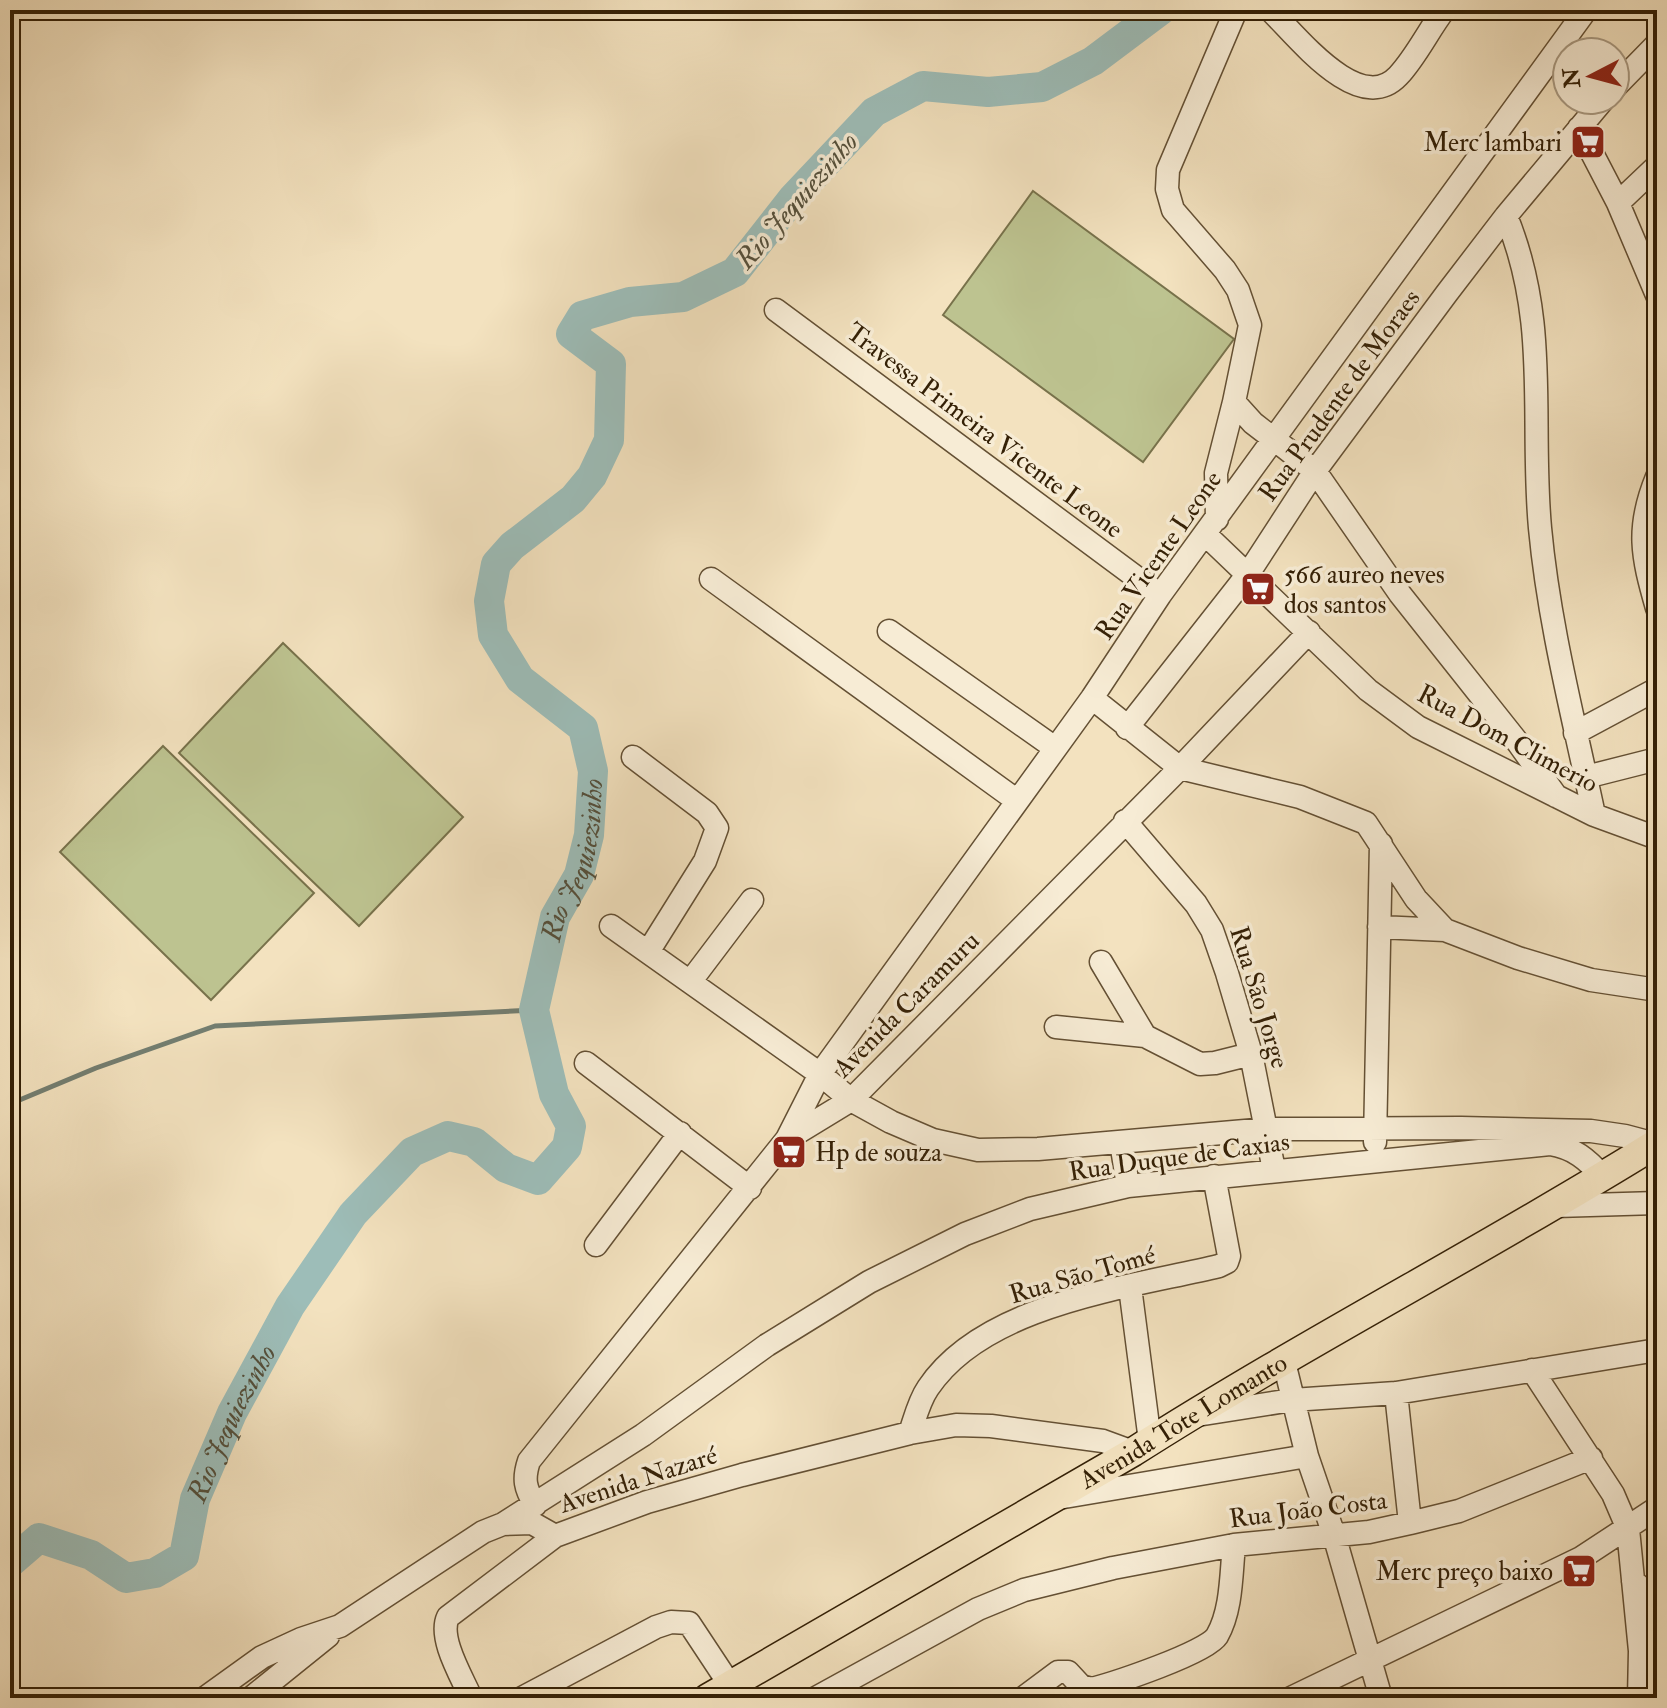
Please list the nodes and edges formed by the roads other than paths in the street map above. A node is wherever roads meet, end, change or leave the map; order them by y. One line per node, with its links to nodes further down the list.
1 (1236, 10): 14 (street)
2 (1270, 10): 4 (street)
3 (1586, 10): 15 (street, Rua Vicente Leone)
4 (1434, 14)
5 (1657, 44): 6 (street)
6 (1631, 71)
7 (1589, 116): 8 (street, Rua Prudente de Moraes)
8 (1579, 128): 10 (street); 11 (street, Rua Prudente de Moraes)
9 (1657, 166): 10 (street)
10 (1618, 203): 12 (street)
11 (1506, 216): 16 (street, Rua Prudente de Moraes); 28 (street)
12 (1657, 295)
13 (776, 310): 21 (street, Travessa Primeira Vicente Leone)
14 (1234, 402): 15 (street); 18 (street)
15 (1275, 438): 16 (street); 18 (street, Rua Vicente Leone)
16 (1315, 471): 19 (street, Rua Prudente de Moraes); 34 (street)
17 (1657, 477): 22 (street)
18 (1212, 527): 19 (street, Rua Dom Climerio); 21 (street, Rua Vicente Leone)
19 (1248, 574): 24 (street, Rua Dom Climerio); 27 (street, Rua Prudente de Moraes)
20 (711, 579): 35 (street)
21 (1160, 595): 26 (street, Rua Vicente Leone)
22 (1657, 608)
23 (889, 631): 29 (street)
24 (1309, 632): 32 (street, Avenida Caramuru); 34 (street, Rua Dom Climerio)
25 (1657, 689): 28 (street)
26 (1092, 698): 27 (street); 29 (street, Rua Vicente Leone)
27 (1127, 728): 32 (street)
28 (1575, 733): 33 (street)
29 (1055, 748): 35 (street, Rua Vicente Leone)
30 (633, 757): 44 (street)
31 (1657, 759): 33 (street)
32 (1180, 768): 37 (street, Avenida Caramuru); 39 (street)
33 (1586, 777): 36 (street)
34 (1556, 796): 36 (street, Rua Dom Climerio)
35 (1016, 800): 52 (street, Rua Vicente Leone)
36 (1594, 815): 38 (street, Rua Dom Climerio)
37 (1125, 821): 50 (street, Rua São Jorge); 53 (street, Avenida Caramuru)
38 (1657, 838)
39 (1381, 843): 42 (street); 43 (street)
40 (752, 900): 46 (street)
41 (611, 926): 44 (street, Rua Duque de Caxias)
42 (1379, 927): 43 (street); 55 (street)
43 (1445, 930): 47 (street)
44 (648, 952): 46 (street, Rua Duque de Caxias)
45 (1101, 962): 49 (street)
46 (690, 982): 52 (street, Rua Duque de Caxias)
47 (1657, 990)
48 (1056, 1027): 49 (street)
49 (1145, 1036): 50 (street)
50 (1251, 1054): 54 (street, Rua São Jorge)
51 (586, 1063): 56 (street)
52 (820, 1074): 53 (street, Rua Duque de Caxias); 58 (street, Rua Vicente Leone)
53 (851, 1100): 58 (street, Avenida Caramuru); 59 (street, Rua Duque de Caxias)
54 (1268, 1129): 55 (street, Rua Duque de Caxias); 59 (street, Rua Duque de Caxias); 62 (street, Rua São Jorge)
55 (1374, 1129): 57 (street, Rua Duque de Caxias); 61 (street)
56 (680, 1133): 66 (street); 69 (street)
57 (1551, 1137): 60 (street, Rua Duque de Caxias); 61 (street, Rua Duque de Caxias); 64 (street, Rua Duque de Caxias)
58 (787, 1139): 66 (street, Avenida Caramuru)
59 (1121, 1142): 65 (street)
60 (1656, 1144): 64 (main road, Avenida Tote Lomanto)
61 (1375, 1160): 62 (street, Rua Duque de Caxias)
62 (1274, 1170): 63 (street, Rua Duque de Caxias)
63 (1214, 1176): 65 (street, Rua Duque de Caxias); 70 (street, Rua São Tomé)
64 (1603, 1177): 68 (main road, Avenida Tote Lomanto)
65 (1128, 1186): 82 (street, Rua Duque de Caxias)
66 (750, 1188): 82 (street, Avenida Caramuru)
67 (1657, 1203): 68 (street)
68 (1556, 1206): 72 (main road, Avenida Tote Lomanto)
69 (596, 1245)
70 (1130, 1287): 77 (street, Rua São Tomé); 78 (street)
71 (1657, 1350): 73 (street)
72 (1284, 1362): 75 (street); 76 (main road, Avenida Tote Lomanto)
73 (1532, 1370): 74 (street); 80 (street)
74 (1396, 1393): 75 (street); 84 (street)
75 (1292, 1400): 76 (street); 79 (street)
76 (1188, 1417): 78 (main road, Avenida Tote Lomanto)
77 (910, 1433): 78 (street, Avenida Nazaré); 88 (street, Avenida Nazaré)
78 (1142, 1446): 81 (main road, Avenida Tote Lomanto)
79 (1307, 1456): 81 (street); 87 (street)
80 (1591, 1458): 84 (street, Rua João Costa); 86 (street)
81 (1048, 1499): 95 (main road, Avenida Tote Lomanto)
82 (535, 1505): 85 (street, Rua Duque de Caxias)
83 (1657, 1508): 86 (street)
84 (1410, 1523): 87 (street, Rua João Costa)
85 (503, 1524): 88 (street, Avenida Nazaré); 92 (street)
86 (1628, 1529): 90 (street); 94 (street)
87 (1334, 1535): 89 (street, Rua João Costa); 94 (street)
88 (555, 1536): 101 (street)
89 (1234, 1545): 96 (street); 98 (street, Rua João Costa)
90 (1633, 1581): 91 (street); 97 (street)
91 (1657, 1601)
92 (340, 1626): 99 (street); 100 (street)
93 (1657, 1649): 97 (street)
94 (1370, 1659): 104 (street); 105 (street)
95 (719, 1691): 102 (street)
96 (1110, 1692): 103 (street)
97 (1640, 1694)
98 (823, 1696)
99 (205, 1698)
100 (251, 1698)
101 (471, 1698)
102 (522, 1698)
103 (1023, 1698)
104 (1291, 1698)
105 (1381, 1698)

